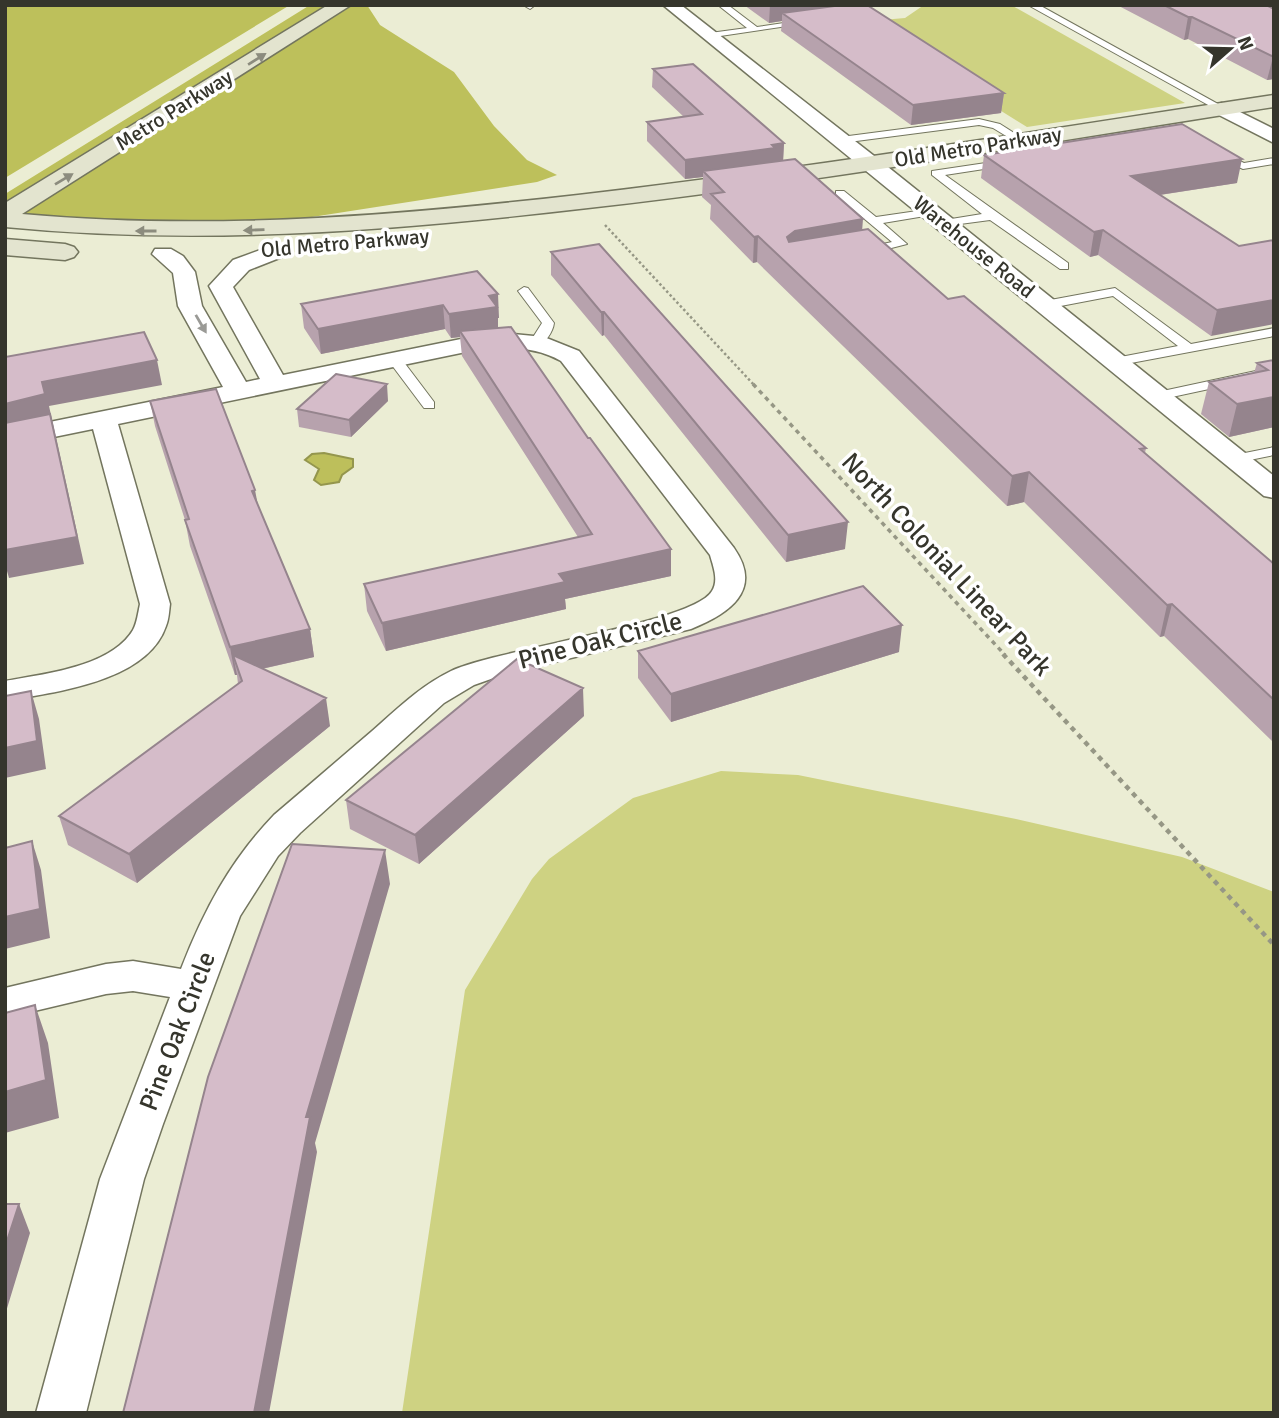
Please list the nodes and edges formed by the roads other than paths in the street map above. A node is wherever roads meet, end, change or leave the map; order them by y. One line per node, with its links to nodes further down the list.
1 (342, 5): 21 (street, Metro Parkway, one-way to 1)
2 (671, 5): 7 (street, Warehouse Road)
3 (722, 5): 6 (lane)
4 (1032, 5): 9 (lane)
5 (808, 23): 6 (lane)
6 (755, 30): 7 (lane)
7 (710, 36): 11 (street, Warehouse Road)
8 (1274, 101): 9 (street, Old Metro Parkway)
9 (1222, 109): 10 (street); 13 (street, Old Metro Parkway)
10 (1274, 137)
11 (841, 140): 13 (lane); 15 (street, Warehouse Road)
12 (1209, 148): 16 (lane)
13 (1017, 151): 15 (street, Old Metro Parkway); 22 (lane)
14 (1274, 161): 16 (lane)
15 (871, 163): 18 (street, Old Metro Parkway); 23 (street, Warehouse Road)
16 (1243, 166): 17 (lane)
17 (1267, 174)
18 (682, 191): 20 (street, Old Metro Parkway); 26 (street, Old Metro Parkway)
19 (840, 193): 25 (lane)
20 (487, 213): 24 (street, Old Metro Parkway, one-way to 24); 26 (street)
21 (5, 214)
22 (992, 216): 23 (lane); 33 (lane)
23 (938, 217): 25 (lane); 37 (street, Warehouse Road)
24 (5, 220)
25 (874, 221): 32 (lane)
26 (422, 237): 29 (street, Old Metro Parkway)
27 (5, 247): 28 (street)
28 (83, 252)
29 (274, 252): 31 (street, Old Metro Parkway); 34 (street)
30 (131, 253): 31 (street, Old Metro Parkway)
31 (163, 254): 35 (street)
32 (848, 254)
33 (1064, 266)
34 (221, 286): 35 (street); 40 (street)
35 (187, 291): 42 (street, one-way to 42)
36 (524, 291): 39 (lane)
37 (1045, 305): 41 (lane); 44 (street, Warehouse Road)
38 (1274, 332): 41 (lane)
39 (536, 341): 43 (street, Pine Oak Circle); 56 (street, Pine Oak Circle)
40 (255, 346): 42 (street); 46 (street)
41 (1189, 348): 44 (lane)
42 (218, 354): 47 (street)
43 (394, 360): 46 (street, Pine Oak Circle); 49 (lane)
44 (1115, 362): 48 (street, Warehouse Road)
45 (1274, 371): 48 (lane)
46 (276, 385): 47 (street, Pine Oak Circle)
47 (239, 392): 50 (street, Pine Oak Circle)
48 (1158, 396): 53 (street, Warehouse Road)
49 (429, 405)
50 (104, 419): 51 (street, Pine Oak Circle); 55 (street)
51 (5, 439)
52 (1274, 451): 53 (lane)
53 (1236, 459): 54 (street, Warehouse Road)
54 (1274, 490)
55 (5, 691)
56 (194, 986): 57 (street); 58 (street, Pine Oak Circle)
57 (5, 1003)
58 (61, 1413)

